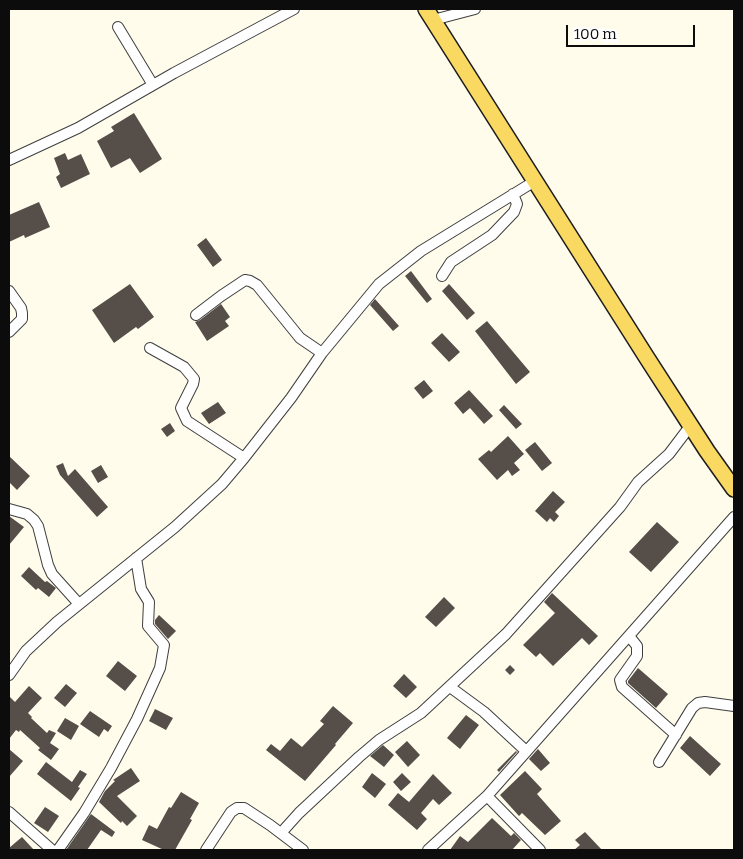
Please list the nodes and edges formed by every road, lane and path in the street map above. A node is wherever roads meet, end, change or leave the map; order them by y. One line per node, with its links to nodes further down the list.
1 (294, 9): 5 (street)
2 (475, 9): 3 (street)
3 (429, 14): 7 (main road)
4 (118, 27): 5 (street)
5 (153, 85): 6 (street)
6 (9, 160)
7 (535, 181): 8 (street); 15 (main road)
8 (513, 194): 9 (street); 14 (street)
9 (442, 276)
10 (9, 290): 12 (street)
11 (196, 315): 14 (street)
12 (9, 332)
13 (150, 348): 16 (street)
14 (322, 353): 16 (street)
15 (691, 425): 17 (main road); 24 (street)
16 (244, 458): 20 (street)
17 (734, 489)
18 (9, 509): 21 (street)
19 (734, 517): 22 (street)
20 (136, 558): 21 (street); 33 (street)
21 (79, 604): 23 (street)
22 (629, 636): 26 (street); 27 (street)
23 (9, 675)
24 (450, 687): 27 (street); 31 (street)
25 (734, 706): 26 (street)
26 (676, 736): 28 (street)
27 (526, 751): 29 (street)
28 (659, 762)
29 (487, 796): 36 (street); 37 (street)
30 (9, 812): 32 (street)
31 (281, 833): 34 (street); 35 (street)
32 (52, 850)
33 (58, 850)
34 (206, 850)
35 (302, 850)
36 (428, 850)
37 (540, 850)

